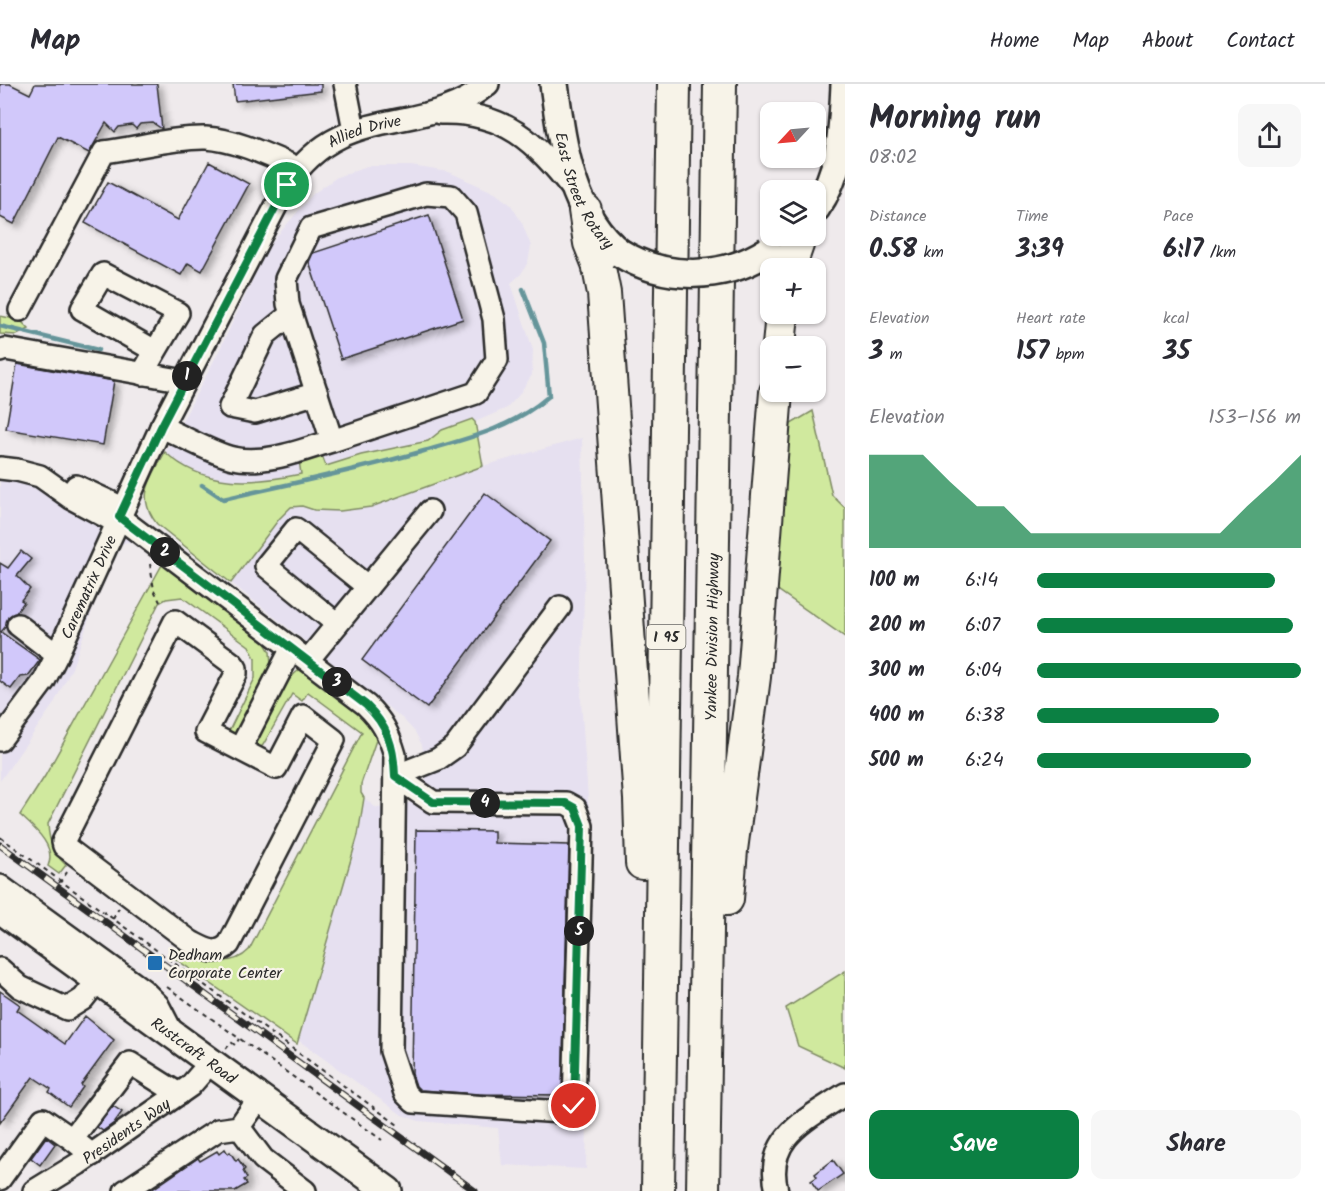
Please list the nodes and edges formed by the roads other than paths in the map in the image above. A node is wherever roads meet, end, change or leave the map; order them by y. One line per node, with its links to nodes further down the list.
1 (345, 84): 8 (street)
2 (488, 84): 7 (street, Allied Drive)
3 (554, 84): 12 (main road, East Street Rotary)
4 (674, 84): 45 (highway, I 95)
5 (720, 84): 43 (highway, Yankee Division Highway)
6 (845, 84): 10 (main road)
7 (431, 113): 8 (street, Allied Drive); 12 (street, Allied Drive)
8 (354, 130): 9 (street, Allied Drive)
9 (298, 168): 17 (street); 22 (street, Allied Drive)
10 (826, 191)
11 (845, 191): 13 (main road)
12 (582, 203): 16 (main road, East Street Rotary, bridge); 45 (highway)
13 (826, 203)
14 (791, 246): 15 (highway)
15 (780, 258)
16 (760, 260)
17 (20, 310)
18 (291, 314): 23 (street); 23 (street); 26 (street)
19 (0, 351): 21 (street)
20 (155, 351): 21 (street)
21 (142, 374): 22 (street)
22 (185, 381): 25 (street, Allied Drive)
23 (317, 393): 26 (street)
24 (775, 402): 43 (highway)
25 (161, 427): 26 (street); 29 (street, Allied Drive)
26 (332, 441)
27 (0, 468): 29 (street)
28 (430, 511): 30 (street)
29 (119, 516): 34 (street); 35 (street, Carematrix Drive)
30 (368, 587): 32 (street); 32 (street)
31 (560, 607): 38 (street)
32 (337, 624): 34 (street)
33 (18, 625): 35 (street)
34 (300, 654): 37 (street); 38 (street)
35 (57, 655): 36 (street, Carematrix Drive)
36 (0, 740)
37 (240, 749): 37 (street)
38 (395, 776): 38 (street)
39 (0, 886): 44 (street)
40 (0, 909): 42 (main road, Rustcraft Road)
41 (0, 969): 42 (street)
42 (98, 980): 44 (main road, Rustcraft Road)
43 (706, 999): 59 (highway, Yankee Division Highway)
44 (173, 1034): 46 (main road, Rustcraft Road)
45 (660, 1052): 58 (highway, I 95)
46 (219, 1055): 47 (street, Presidents Way); 49 (main road, Rustcraft Road)
47 (179, 1094): 51 (street); 52 (street, Presidents Way)
48 (845, 1094): 60 (street)
49 (260, 1097): 50 (street); 57 (main road, Rustcraft Road)
50 (238, 1127): 55 (street); 56 (street)
51 (72, 1139): 52 (street); 53 (street)
52 (92, 1155): 54 (street, Presidents Way)
53 (0, 1179)
54 (34, 1191)
55 (125, 1191)
56 (305, 1191)
57 (388, 1191)
58 (658, 1191)
59 (703, 1191)
60 (777, 1191)

